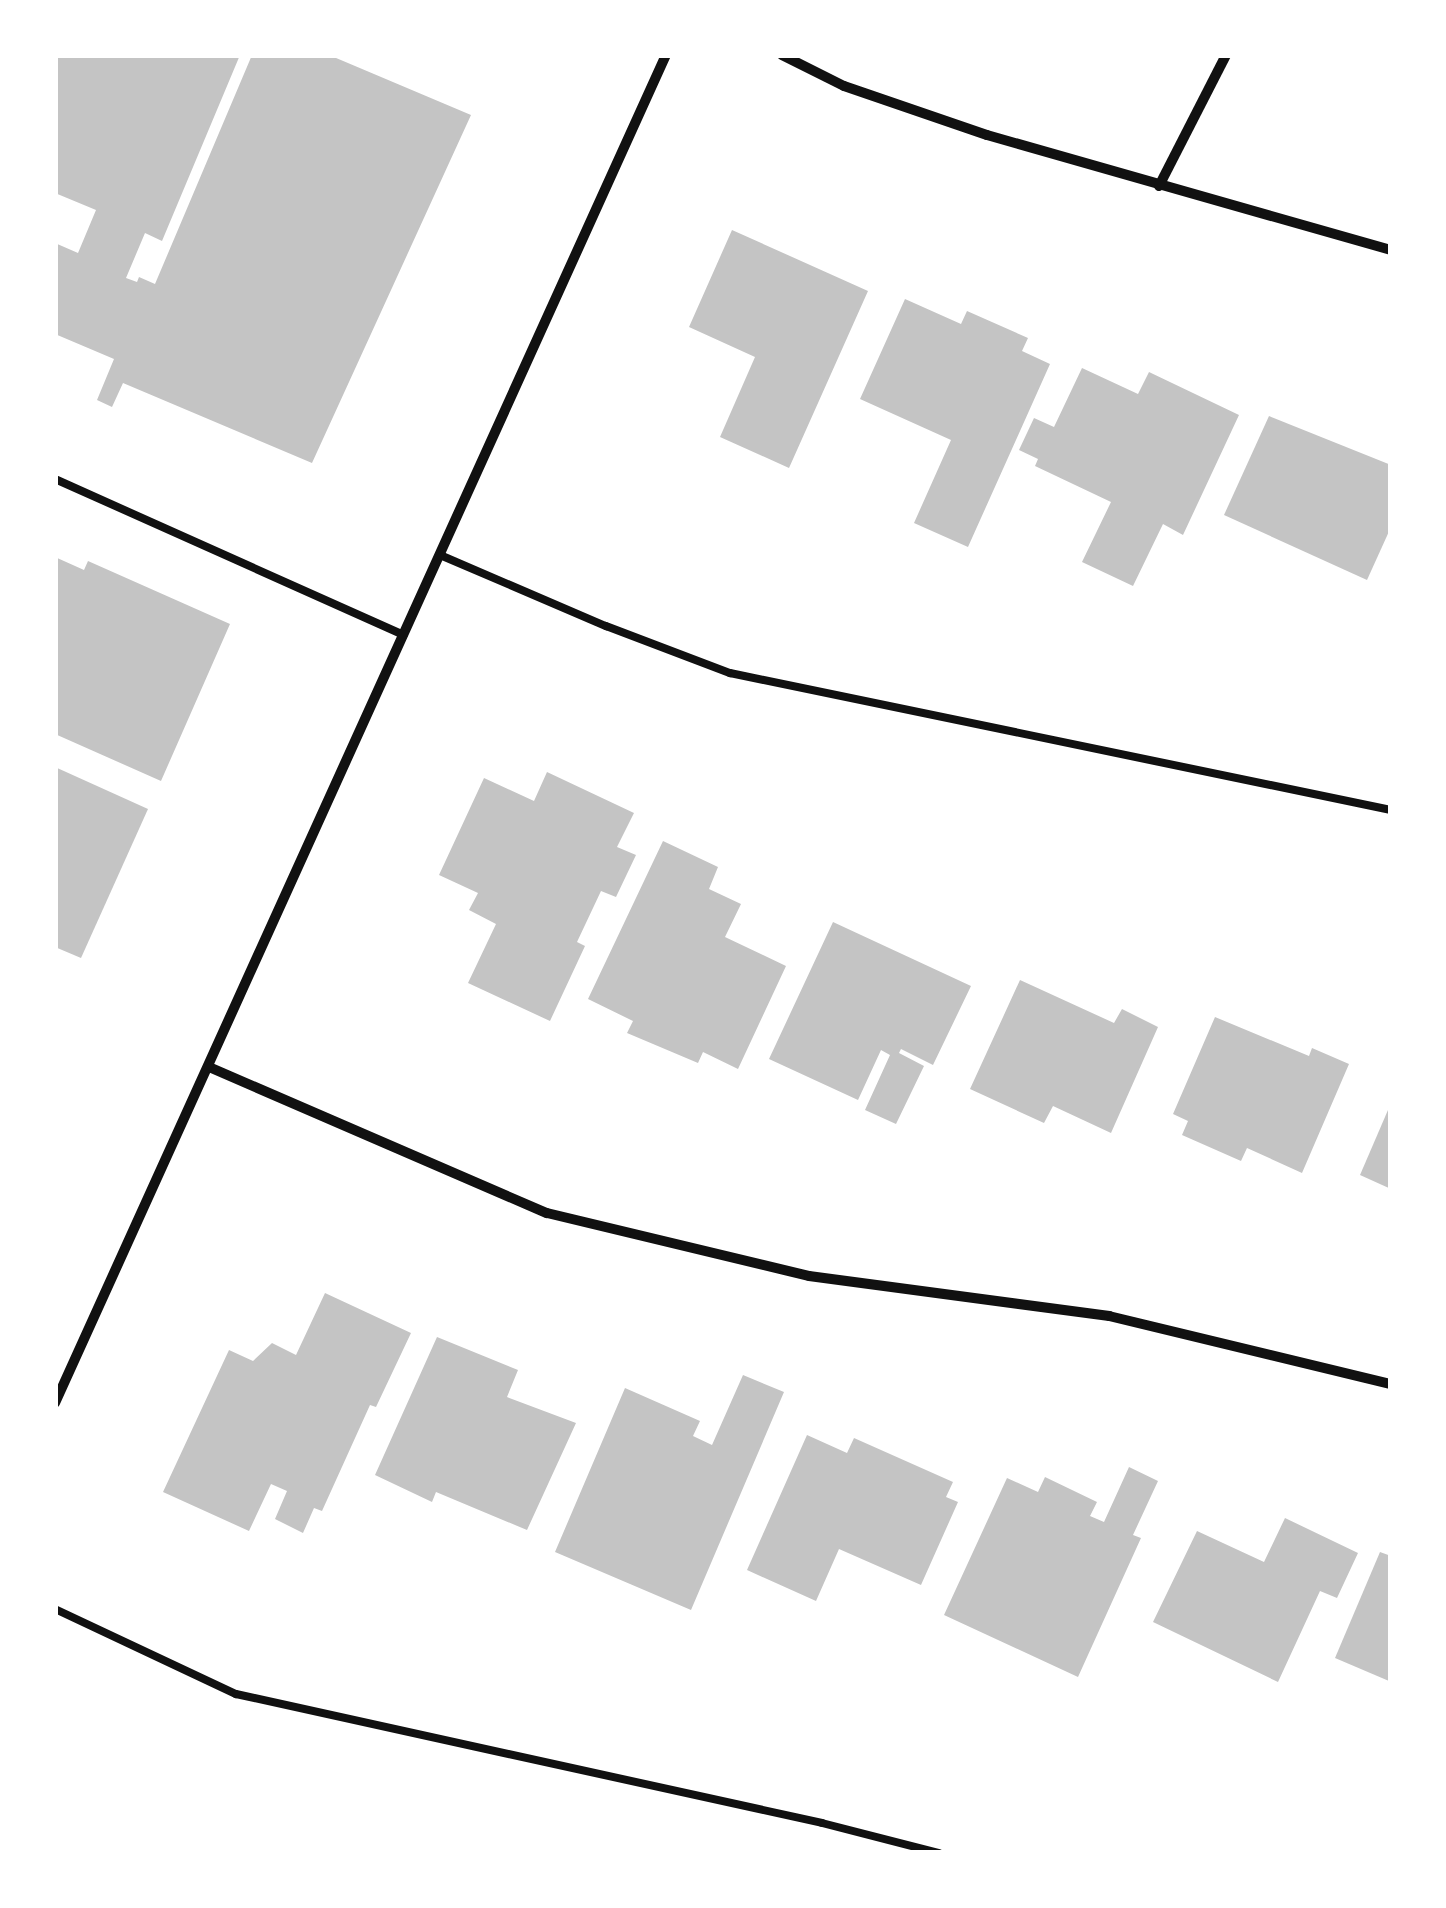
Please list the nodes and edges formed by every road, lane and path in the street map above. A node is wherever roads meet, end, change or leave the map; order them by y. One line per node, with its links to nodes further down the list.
1 (666, 55): 7 (street)
2 (782, 55): 4 (street)
3 (1226, 55): 4 (street)
4 (1159, 186): 5 (street)
5 (1391, 250)
6 (55, 480): 8 (lane)
7 (440, 555): 8 (street); 9 (lane)
8 (404, 635): 10 (street)
9 (1391, 810)
10 (209, 1068): 11 (street); 12 (street)
11 (1391, 1384)
12 (55, 1403)
13 (55, 1609): 14 (lane)
14 (939, 1853)

